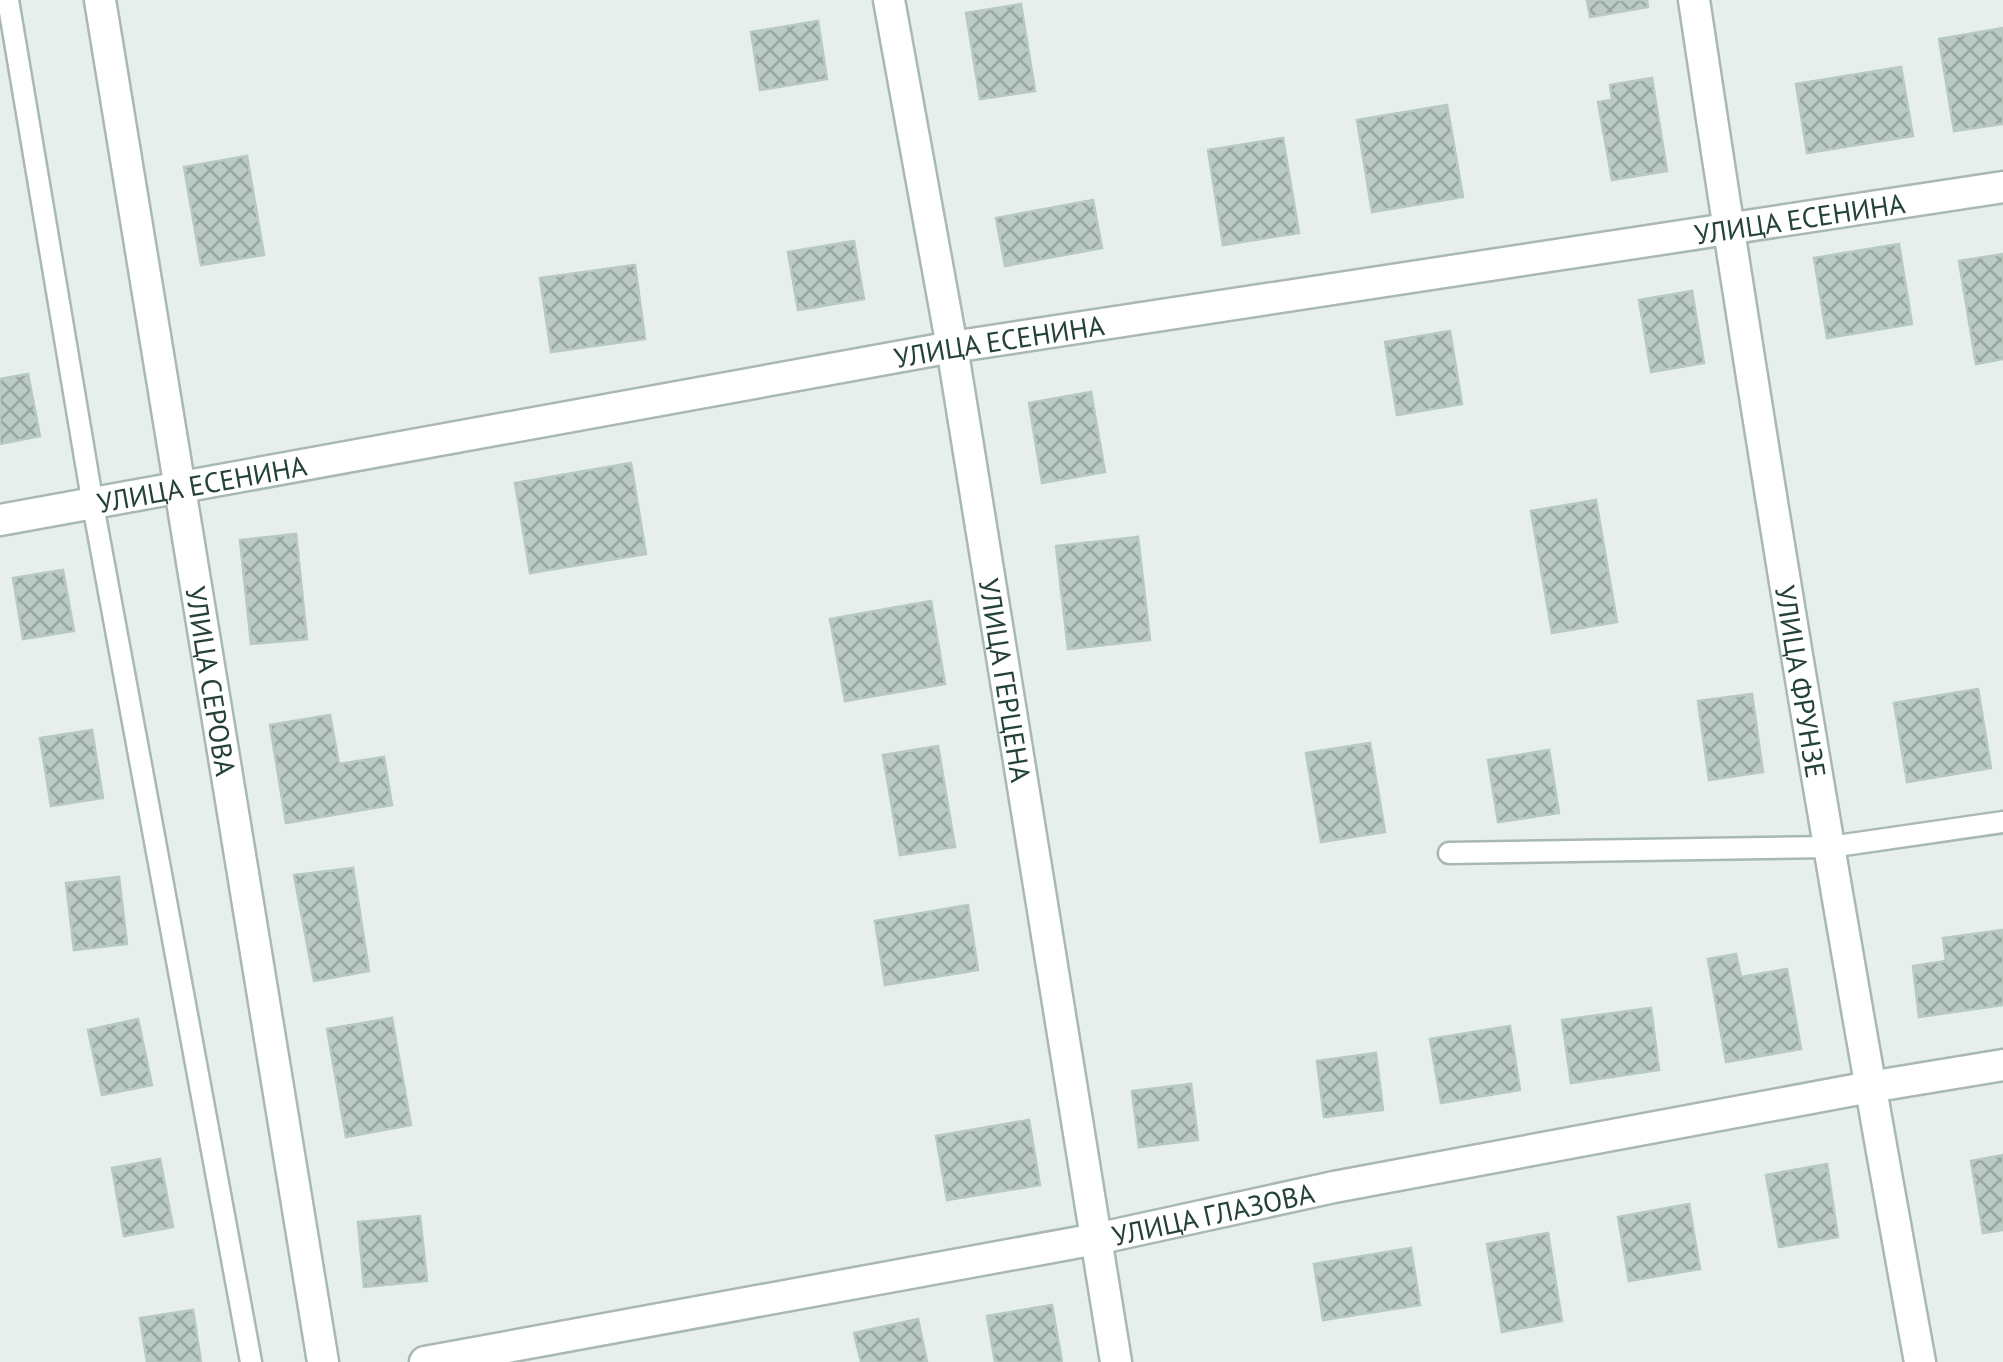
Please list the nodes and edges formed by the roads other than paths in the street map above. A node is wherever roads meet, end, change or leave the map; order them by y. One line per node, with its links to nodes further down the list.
1 (8, 0): 9 (lane)
2 (100, 0): 8 (street, УЛИЦА СЕРОВА)
3 (889, 0): 7 (street, УЛИЦА ГЕРЦЕНА)
4 (1694, 0): 6 (street, УЛИЦА ФРУНЗЕ)
5 (2003, 186): 6 (street, УЛИЦА ЕСЕНИНА)
6 (1728, 228): 7 (street, УЛИЦА ЕСЕНИНА); 12 (street, УЛИЦА ФРУНЗЕ)
7 (952, 348): 8 (street, УЛИЦА ЕСЕНИНА); 16 (street, УЛИЦА ГЕРЦЕНА)
8 (180, 490): 9 (street, УЛИЦА ЕСЕНИНА); 18 (street, УЛИЦА СЕРОВА)
9 (93, 504): 10 (street, УЛИЦА ЕСЕНИНА); 17 (lane)
10 (0, 520)
11 (2003, 822): 12 (lane)
12 (1830, 847): 13 (lane); 15 (street, УЛИЦА ФРУНЗЕ)
13 (1449, 852)
14 (2003, 1065): 15 (street, УЛИЦА ГЛАЗОВА)
15 (1870, 1086): 16 (street, УЛИЦА ГЛАЗОВА); 21 (street, УЛИЦА ФРУНЗЕ)
16 (1096, 1239): 19 (street, УЛИЦА ГЛАЗОВА); 20 (street, УЛИЦА ГЕРЦЕНА)
17 (250, 1362)
18 (323, 1362)
19 (425, 1362)
20 (1116, 1362)
21 (1920, 1362)

